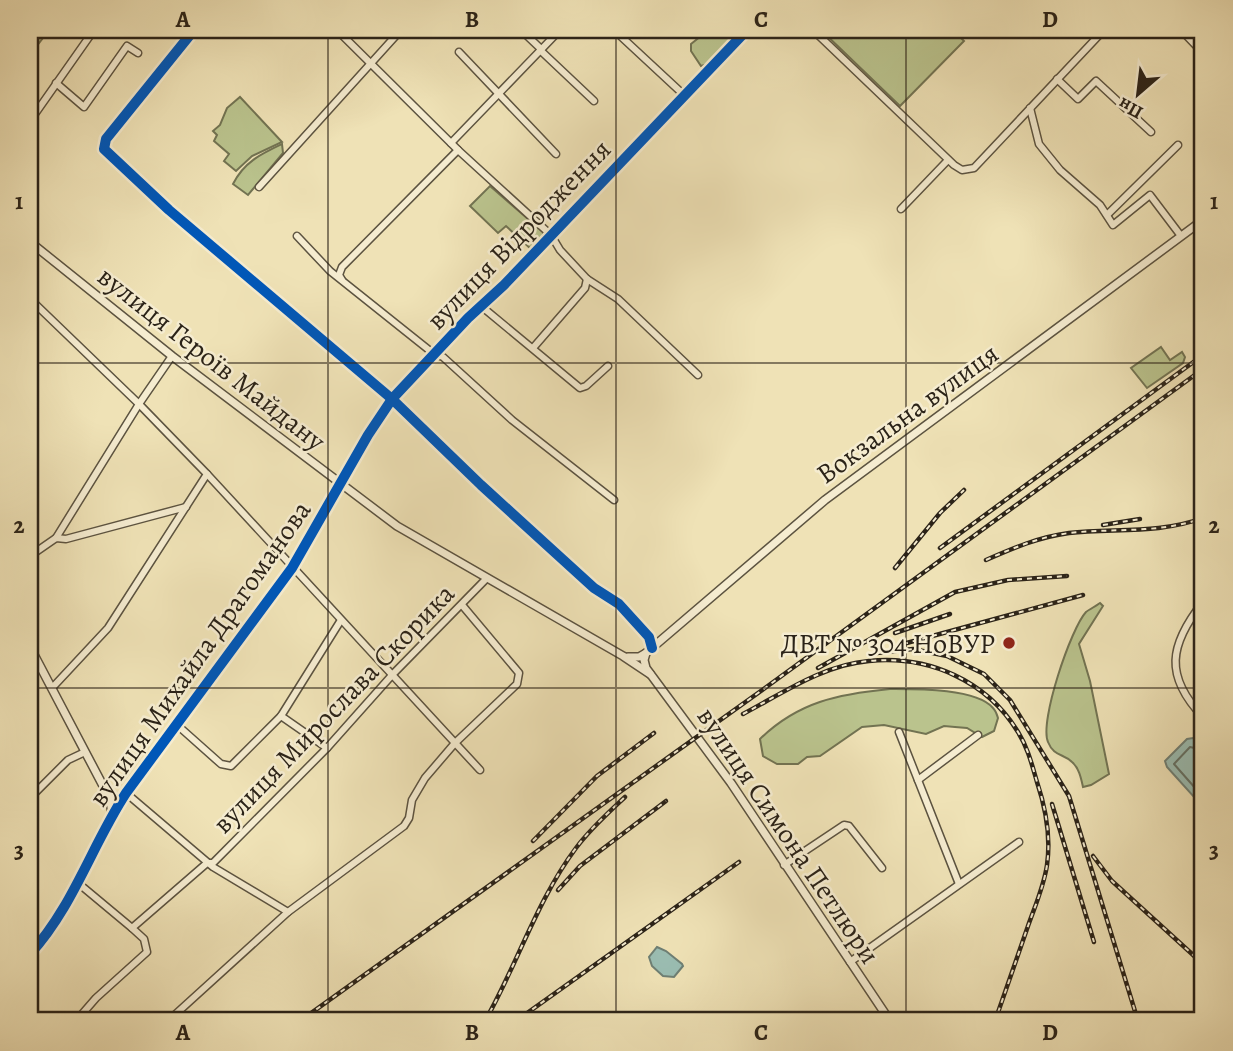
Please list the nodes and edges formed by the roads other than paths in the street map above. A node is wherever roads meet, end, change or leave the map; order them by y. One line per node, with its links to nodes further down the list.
1 (94, 30): 18 (street)
2 (194, 30): 49 (street)
3 (337, 30): 16 (street)
4 (401, 30): 16 (street)
5 (521, 30): 12 (street)
6 (560, 30): 12 (street)
7 (614, 30): 20 (street)
8 (747, 30): 20 (street, вулиця Відродження)
9 (813, 30): 29 (street)
10 (1104, 30): 17 (street)
11 (1181, 30): 15 (street)
12 (541, 50): 19 (street); 21 (street)
13 (138, 52): 18 (street)
14 (459, 52): 19 (street)
15 (1203, 53)
16 (372, 63): 25 (street); 31 (street)
17 (1057, 79): 22 (street); 24 (street)
18 (56, 83): 23 (street)
19 (499, 93): 25 (street); 28 (street)
20 (684, 95): 36 (street, вулиця Відродження)
21 (594, 101)
22 (1030, 108): 29 (street); 34 (street)
23 (31, 117)
24 (1151, 132)
25 (451, 143): 27 (street)
26 (1178, 145): 30 (street)
27 (458, 150): 36 (street); 41 (street)
28 (556, 154)
29 (948, 160): 33 (street)
30 (1141, 181): 32 (street); 34 (street)
31 (259, 187)
32 (1150, 195): 34 (street); 38 (street)
33 (901, 209)
34 (1107, 215)
35 (1203, 220): 38 (street, Вокзальна вулиця)
36 (551, 235): 40 (street); 43 (street, вулиця Відродження)
37 (297, 236): 41 (street)
38 (1181, 236): 63 (street, Вокзальна вулиця)
39 (30, 242): 46 (street, вулиця Героїв Майдану)
40 (587, 279): 44 (street); 48 (street)
41 (344, 281): 45 (street)
42 (30, 299): 50 (street)
43 (481, 306): 44 (street); 45 (street, вулиця Відродження)
44 (533, 348): 47 (street)
45 (434, 354): 49 (street, вулиця Відродження); 53 (street)
46 (172, 356): 50 (street); 52 (street, вулиця Героїв Майдану)
47 (608, 366)
48 (698, 375)
49 (392, 399): 52 (street, вулиця Відродження); 63 (street)
50 (139, 404): 51 (street); 55 (street)
51 (207, 474): 54 (street); 57 (street)
52 (341, 485): 57 (street, вулиця Михайла Драгоманова); 58 (street, вулиця Героїв Майдану)
53 (614, 500)
54 (186, 507): 55 (street); 67 (street)
55 (56, 538): 56 (street)
56 (30, 556)
57 (292, 568): 61 (street); 70 (street, вулиця Михайла Драгоманова)
58 (486, 578): 60 (street, вулиця Мирослава Скорика); 64 (street, вулиця Героїв Майдану)
59 (1203, 602): 69 (street)
60 (462, 605): 65 (street, вулиця Мирослава Скорика); 73 (street)
61 (341, 620): 65 (street); 68 (street)
62 (30, 647): 67 (street)
63 (649, 650): 64 (street); 66 (street)
64 (623, 656): 66 (street, вулиця Героїв Майдану)
65 (393, 674): 73 (street); 74 (street, вулиця Мирослава Скорика)
66 (650, 674): 83 (street, вулиця Симона Петлюри)
67 (52, 688): 75 (street)
68 (281, 716): 70 (street); 74 (street)
69 (1203, 717)
70 (176, 724): 78 (street, вулиця Михайла Драгоманова)
71 (898, 732): 77 (street)
72 (978, 735): 77 (street)
73 (455, 743): 76 (street); 87 (street)
74 (327, 747): 82 (street, вулиця Мирослава Скорика)
75 (85, 752): 79 (street); 80 (street)
76 (480, 771)
77 (918, 780): 86 (street)
78 (126, 793): 80 (street, вулиця Михайла Драгоманова); 82 (street)
79 (30, 798)
80 (112, 815): 85 (street, вулиця Михайла Драгоманова)
81 (1019, 842): 86 (street)
82 (207, 863): 87 (street); 88 (street, вулиця Мирослава Скорика)
83 (784, 865): 84 (street); 90 (street, вулиця Симона Петлюри)
84 (882, 868)
85 (78, 883): 88 (street); 89 (street, вулиця Михайла Драгоманова)
86 (959, 884): 90 (street)
87 (288, 912): 92 (street)
88 (132, 928): 91 (street)
89 (30, 954)
90 (850, 962): 93 (street, вулиця Симона Петлюри)
91 (76, 1021)
92 (168, 1021)
93 (890, 1021)

